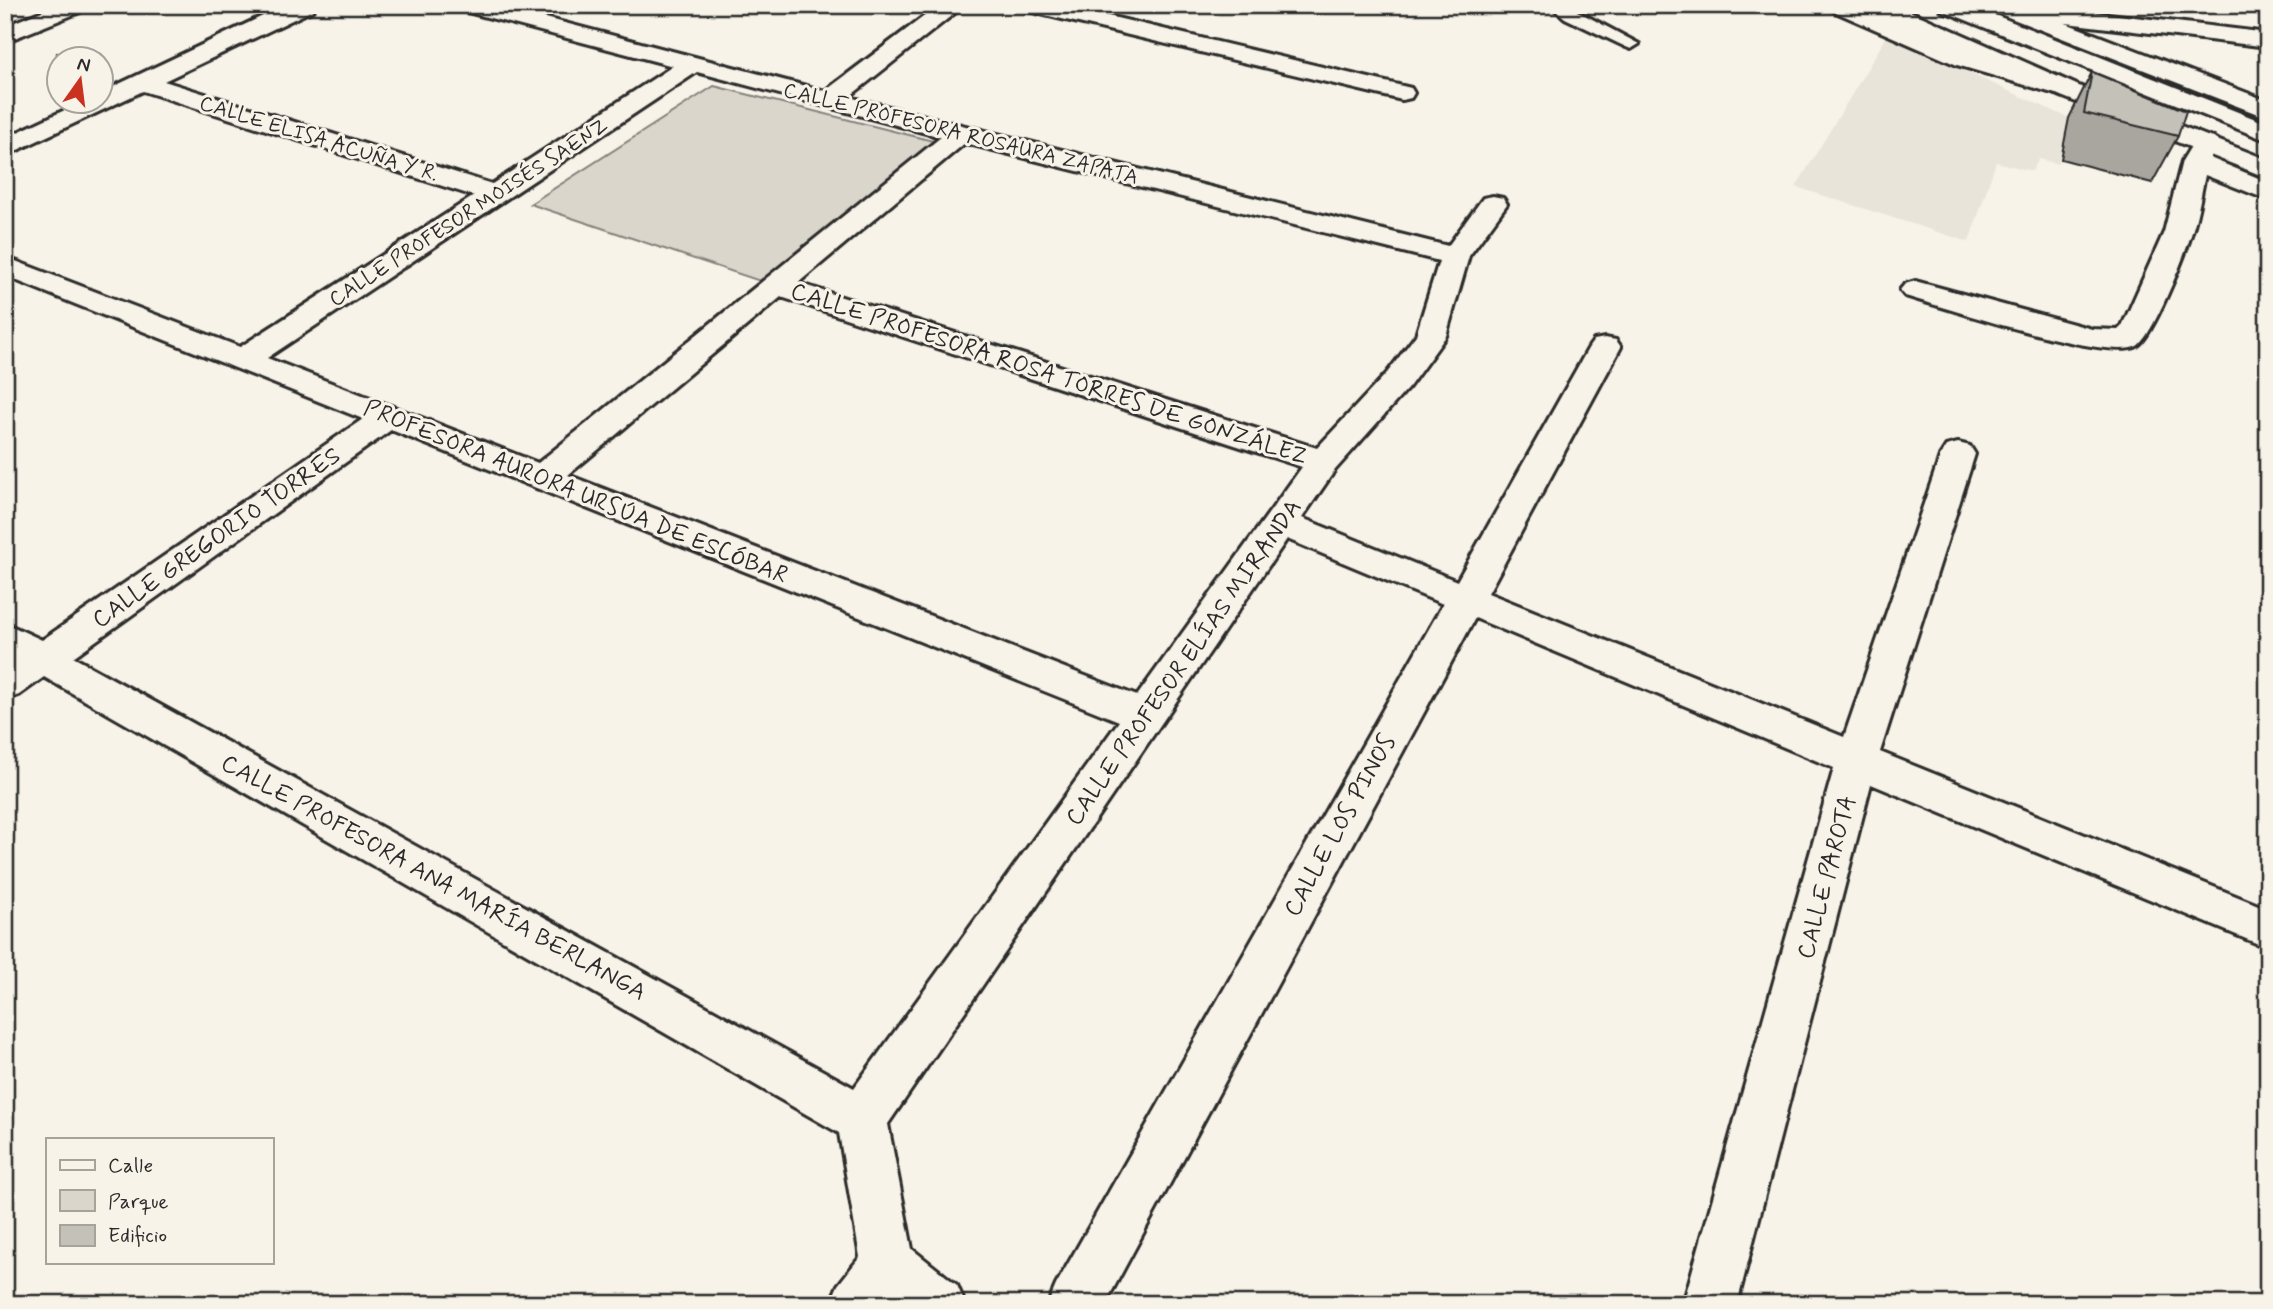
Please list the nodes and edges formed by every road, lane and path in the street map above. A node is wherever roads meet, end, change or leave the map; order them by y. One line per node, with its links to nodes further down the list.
1 (32, 5): 12 (street)
2 (77, 5): 13 (street)
3 (305, 5): 19 (street)
4 (468, 5): 17 (street, CALLE PROFESORA ROSAURA ZAPATA)
5 (954, 5): 23 (street)
6 (1032, 5): 21 (street)
7 (1557, 5): 15 (lane)
8 (1839, 5): 20 (street)
9 (1876, 5): 20 (street)
10 (1948, 5): 18 (street)
11 (2003, 7): 14 (street); 16 (street)
12 (5, 17)
13 (5, 35)
14 (2268, 40)
15 (1631, 44)
16 (2105, 47): 18 (street); 24 (street)
17 (693, 64): 23 (street, CALLE PROFESORA ROSAURA ZAPATA); 32 (street, CALLE PROFESOR MOISÉS SAENZ)
18 (2126, 77): 27 (street)
19 (141, 82): 22 (street); 32 (street, CALLE ELISA ACUÑA Y R.)
20 (2070, 90): 29 (street)
21 (1402, 93)
22 (116, 94)
23 (830, 100): 26 (street, CALLE PROFESORA ROSAURA ZAPATA)
24 (2268, 110)
25 (70, 116): 28 (street)
26 (960, 134): 34 (street, CALLE PROFESORA ROSAURA ZAPATA); 36 (street)
27 (2268, 134)
28 (5, 148)
29 (2200, 152): 30 (street); 31 (street); 37 (street)
30 (2268, 170)
31 (2268, 192)
32 (497, 194): 39 (street, CALLE PROFESOR MOISÉS SAENZ)
33 (1493, 204): 34 (street, CALLE PROFESOR ELÍAS MIRANDA)
34 (1455, 256): 42 (street, CALLE PROFESOR ELÍAS MIRANDA)
35 (5, 266): 39 (street, PROFESORA AURORA URSÚA DE ESCÓBAR)
36 (775, 285): 42 (street, CALLE PROFESORA ROSA TORRES DE GONZÁLEZ); 43 (street)
37 (1914, 290)
38 (1605, 347): 45 (street, CALLE LOS PINOS)
39 (242, 360): 40 (street, PROFESORA AURORA URSÚA DE ESCÓBAR)
40 (388, 417): 43 (street, PROFESORA AURORA URSÚA DE ESCÓBAR); 47 (street, CALLE GREGORIO TORRES)
41 (1958, 454): 50 (street, CALLE PAROTA)
42 (1323, 462): 44 (street, CALLE PROFESOR ELÍAS MIRANDA)
43 (542, 478): 49 (street, PROFESORA AURORA URSÚA DE ESCÓBAR)
44 (1281, 523): 45 (street); 49 (street, CALLE PROFESOR ELÍAS MIRANDA)
45 (1464, 599): 50 (street); 55 (street, CALLE LOS PINOS)
46 (5, 637): 47 (street, CALLE PROFESORA ANA MARÍA BERLANGA)
47 (43, 657): 48 (street, CALLE GREGORIO TORRES); 52 (street, CALLE PROFESORA ANA MARÍA BERLANGA)
48 (5, 685)
49 (1147, 716): 52 (street, CALLE PROFESOR ELÍAS MIRANDA)
50 (1857, 760): 51 (street); 56 (street, CALLE PAROTA)
51 (2268, 929)
52 (862, 1119): 53 (street)
53 (872, 1284): 54 (street)
54 (938, 1304)
55 (1074, 1304)
56 (1710, 1304)

